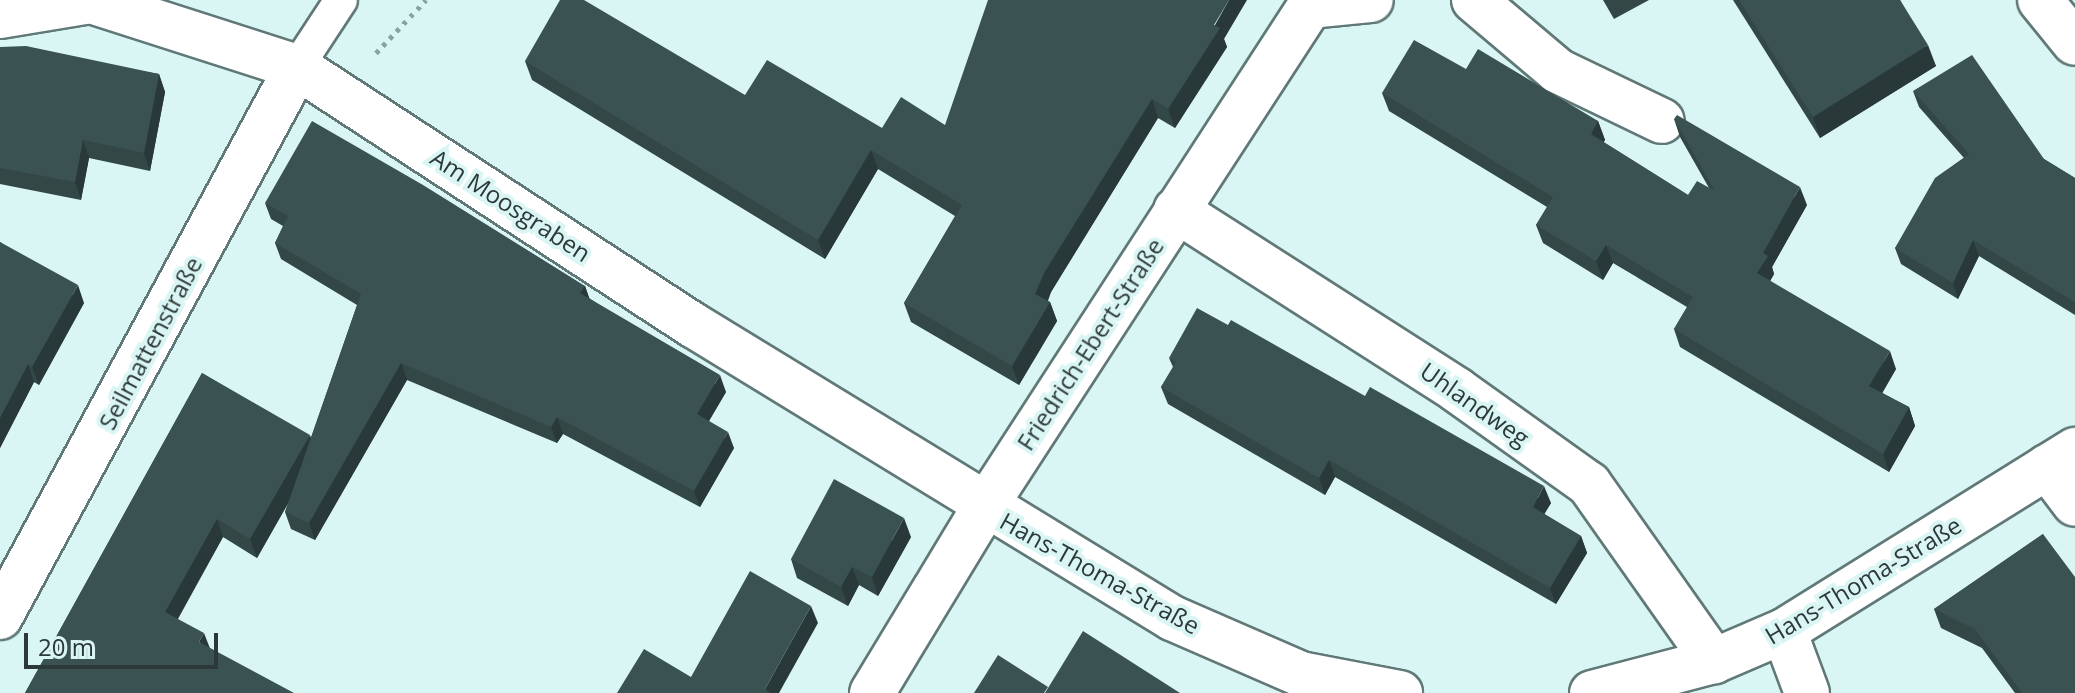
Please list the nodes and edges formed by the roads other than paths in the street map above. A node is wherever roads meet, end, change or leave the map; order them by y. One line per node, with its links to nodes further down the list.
1 (341, 0): 8 (lane)
2 (1371, 0): 5 (street)
3 (1474, 0): 9 (street)
4 (2040, 0): 7 (street)
5 (1312, 3): 10 (street, Friedrich-Ebert-Straße)
6 (0, 16): 8 (street, Am Moosgraben)
7 (2075, 43)
8 (297, 67): 13 (street, Am Moosgraben); 14 (street, Seilmattenstraße)
9 (1662, 121)
10 (1176, 210): 13 (street, Friedrich-Ebert-Straße); 16 (street, Uhlandweg)
11 (2061, 458): 12 (street); 15 (street, Hans-Thoma-Straße)
12 (2075, 504)
13 (984, 508): 17 (street, Friedrich-Ebert-Straße); 18 (street, Hans-Thoma-Straße)
14 (0, 617)
15 (1784, 631): 16 (street, Hans-Thoma-Straße); 20 (street)
16 (1714, 661): 19 (street, Hans-Thoma-Straße)
17 (872, 693)
18 (1400, 693)
19 (1592, 693)
20 (1807, 693)

